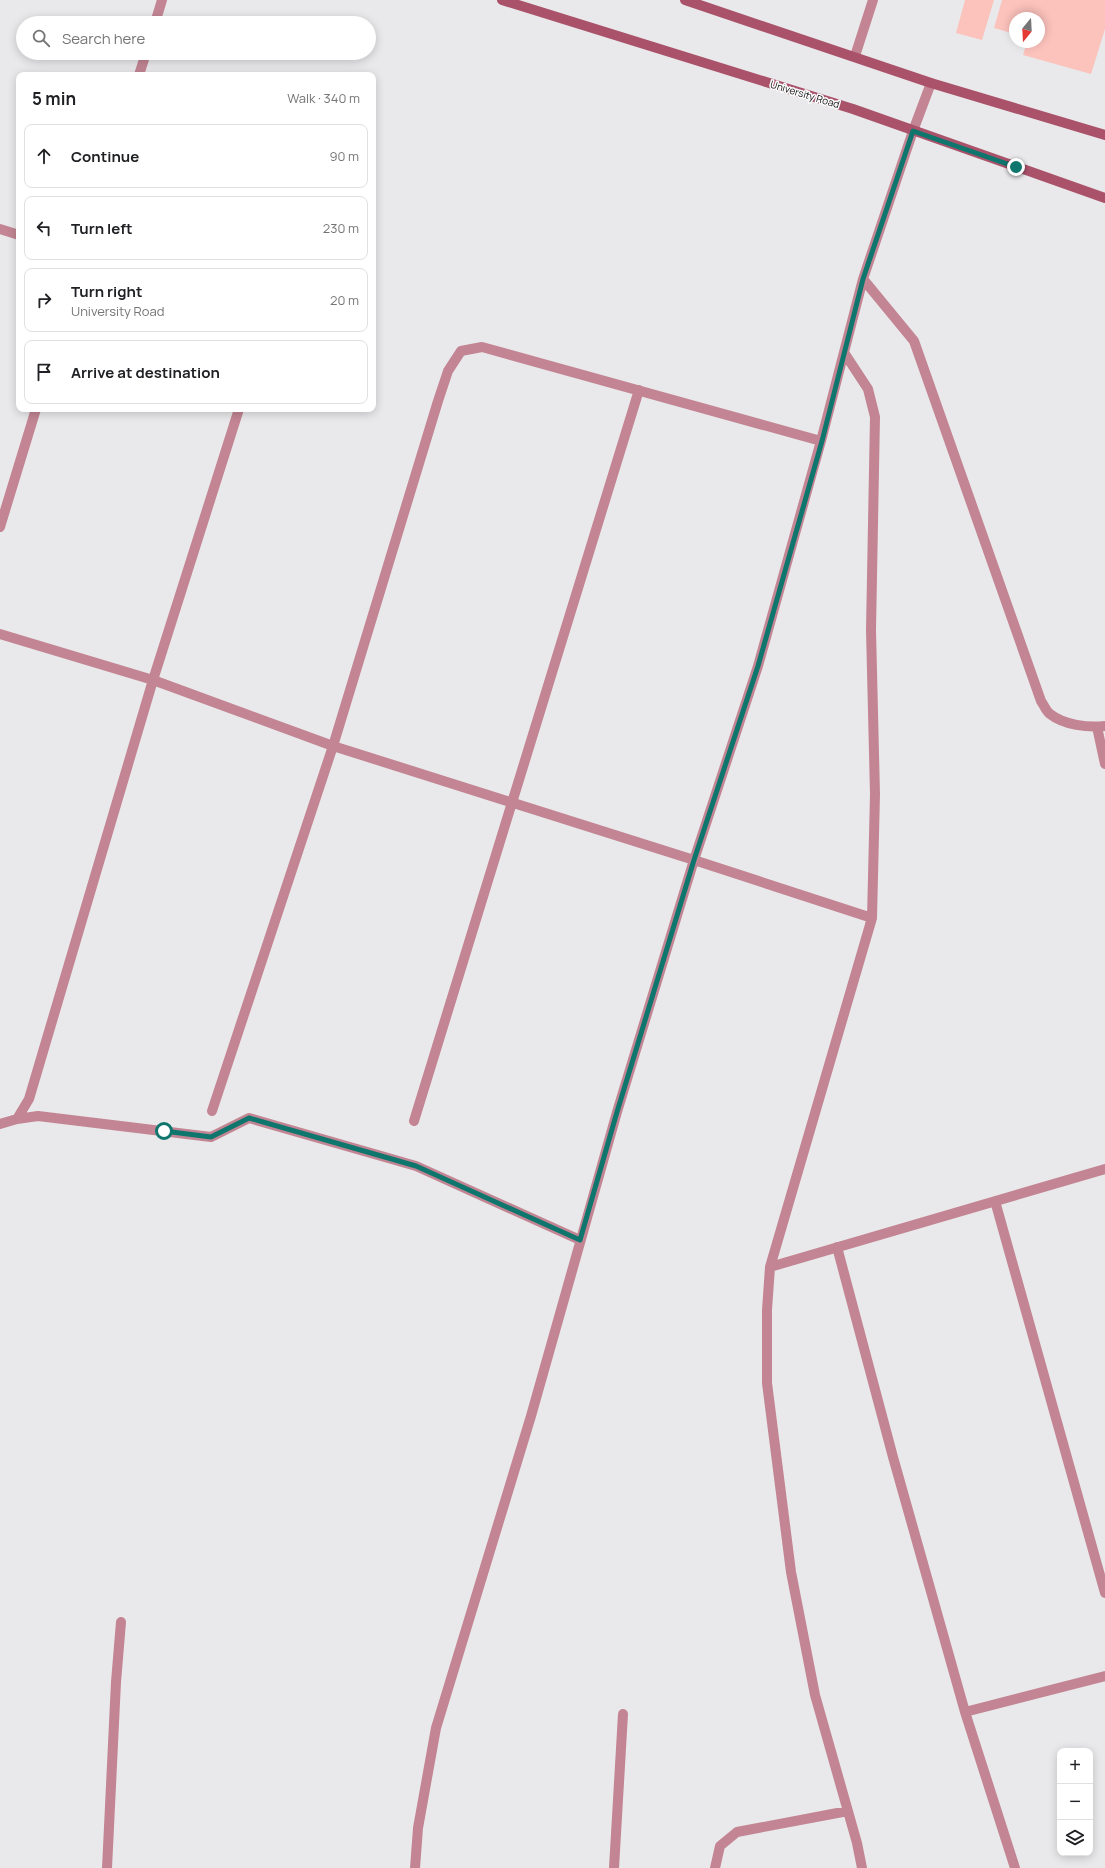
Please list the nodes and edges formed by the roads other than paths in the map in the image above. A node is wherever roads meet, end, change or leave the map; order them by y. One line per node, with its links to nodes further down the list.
1 (162, 0): 5 (street)
2 (502, 0): 10 (street, University Road)
3 (685, 0): 6 (street)
4 (873, 0): 6 (street)
5 (157, 16)
6 (855, 56): 9 (street)
7 (144, 60): 8 (street)
8 (140, 72)
9 (931, 83): 10 (street); 11 (street)
10 (913, 131): 12 (street, University Road); 15 (street)
11 (1105, 135)
12 (1105, 198)
13 (0, 229): 14 (street)
14 (16, 234)
15 (863, 279): 16 (street); 24 (street)
16 (845, 354): 20 (street); 29 (street)
17 (639, 390): 20 (street); 25 (street); 27 (street)
18 (35, 412): 21 (street)
19 (237, 412): 23 (street)
20 (822, 441): 28 (street)
21 (0, 528)
22 (0, 634): 23 (street)
23 (152, 680): 25 (street); 31 (street)
24 (1101, 727): 26 (street)
25 (333, 746): 27 (street); 30 (street)
26 (1105, 764)
27 (512, 802): 28 (street); 32 (street)
28 (694, 860): 29 (street); 36 (street)
29 (872, 918): 38 (street)
30 (212, 1111)
31 (17, 1119): 33 (street); 36 (street)
32 (414, 1121)
33 (0, 1124)
34 (1105, 1170): 35 (street)
35 (995, 1201): 37 (street); 39 (street)
36 (580, 1240): 46 (street)
37 (837, 1247): 38 (street); 42 (street)
38 (770, 1266): 44 (street)
39 (1105, 1593)
40 (121, 1622): 45 (street)
41 (1105, 1676): 42 (street)
42 (965, 1712): 50 (street)
43 (623, 1714): 47 (street)
44 (848, 1811): 48 (street); 49 (street)
45 (107, 1868)
46 (415, 1868)
47 (614, 1868)
48 (715, 1868)
49 (862, 1868)
50 (1015, 1868)

